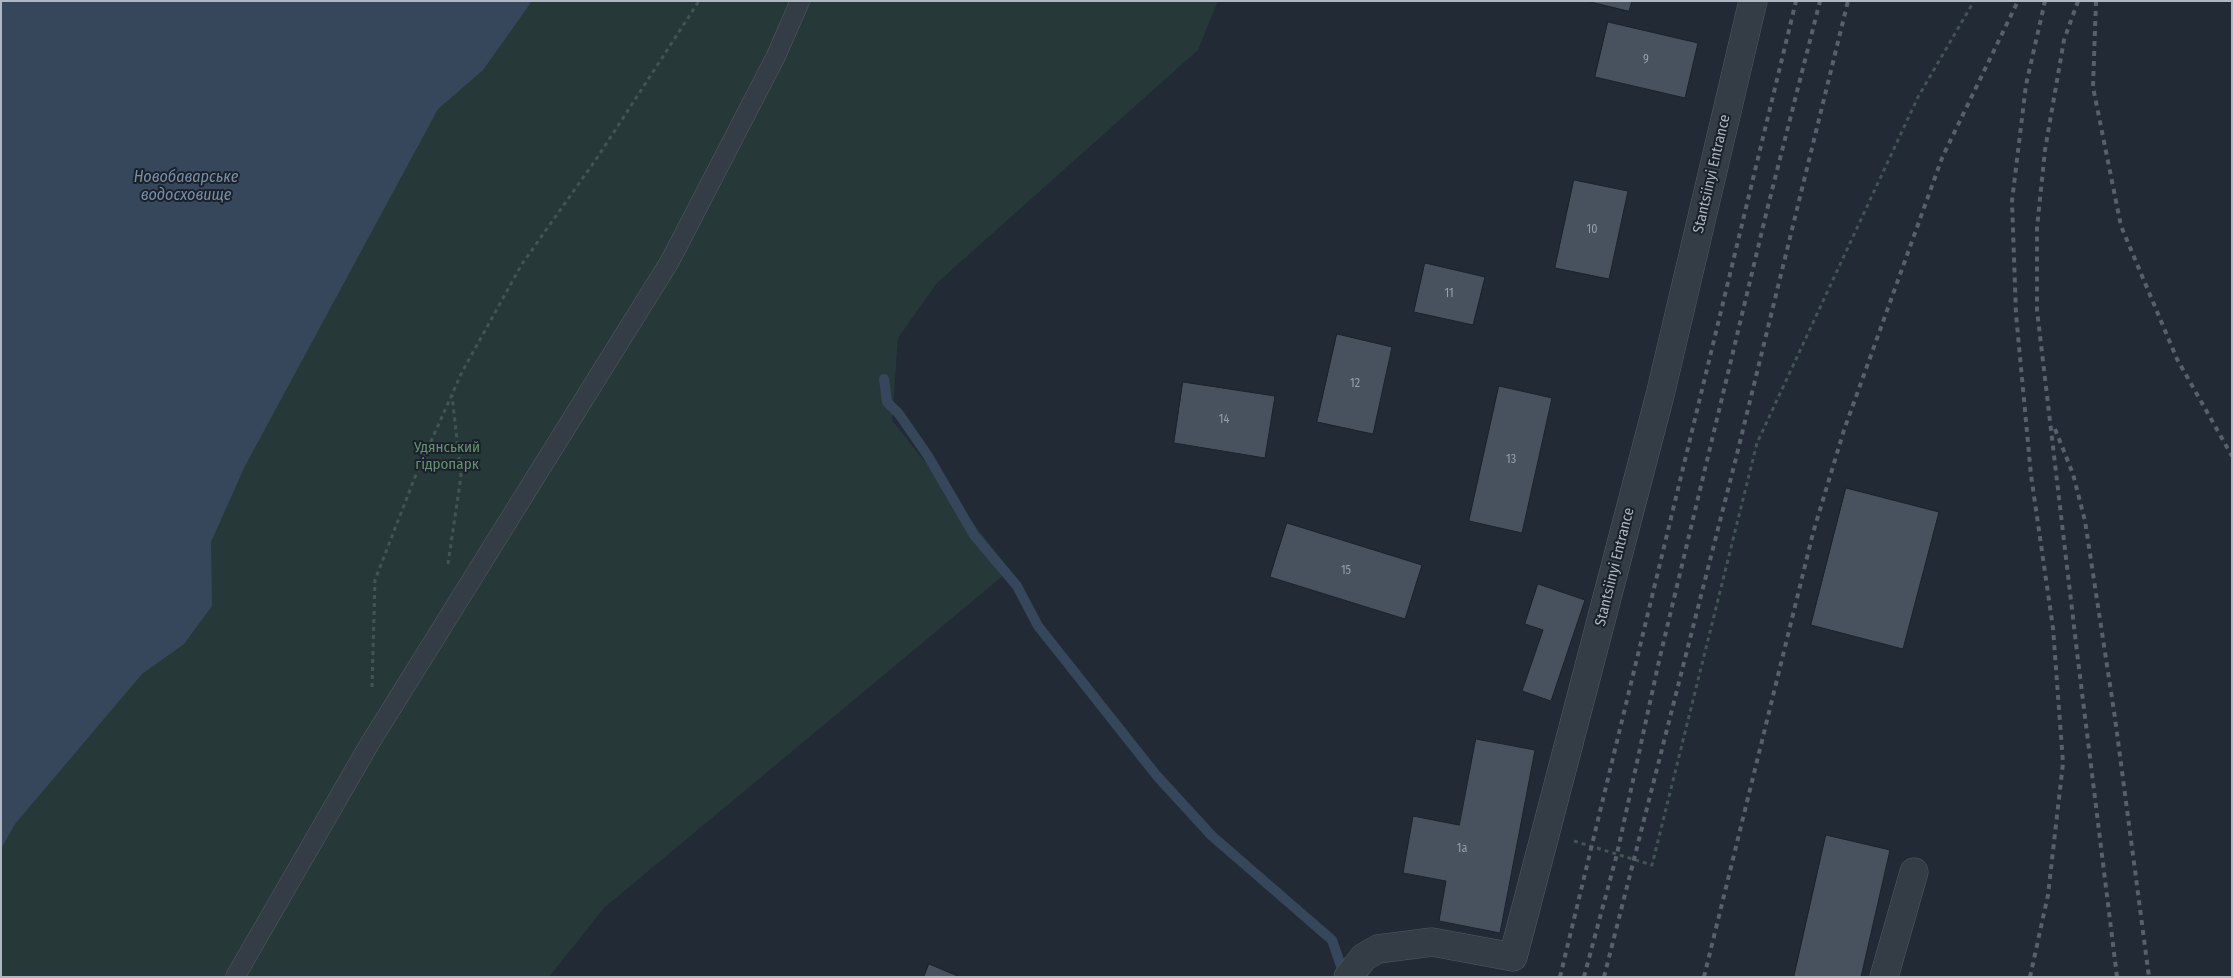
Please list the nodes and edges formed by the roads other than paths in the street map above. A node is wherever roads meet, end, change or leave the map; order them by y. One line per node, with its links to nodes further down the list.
1 (800, 1): 5 (lane)
2 (1753, 1): 4 (street, Stantsiinyi Entrance)
3 (1914, 872): 6 (street)
4 (1356, 967)
5 (235, 977)
6 (1884, 977)

